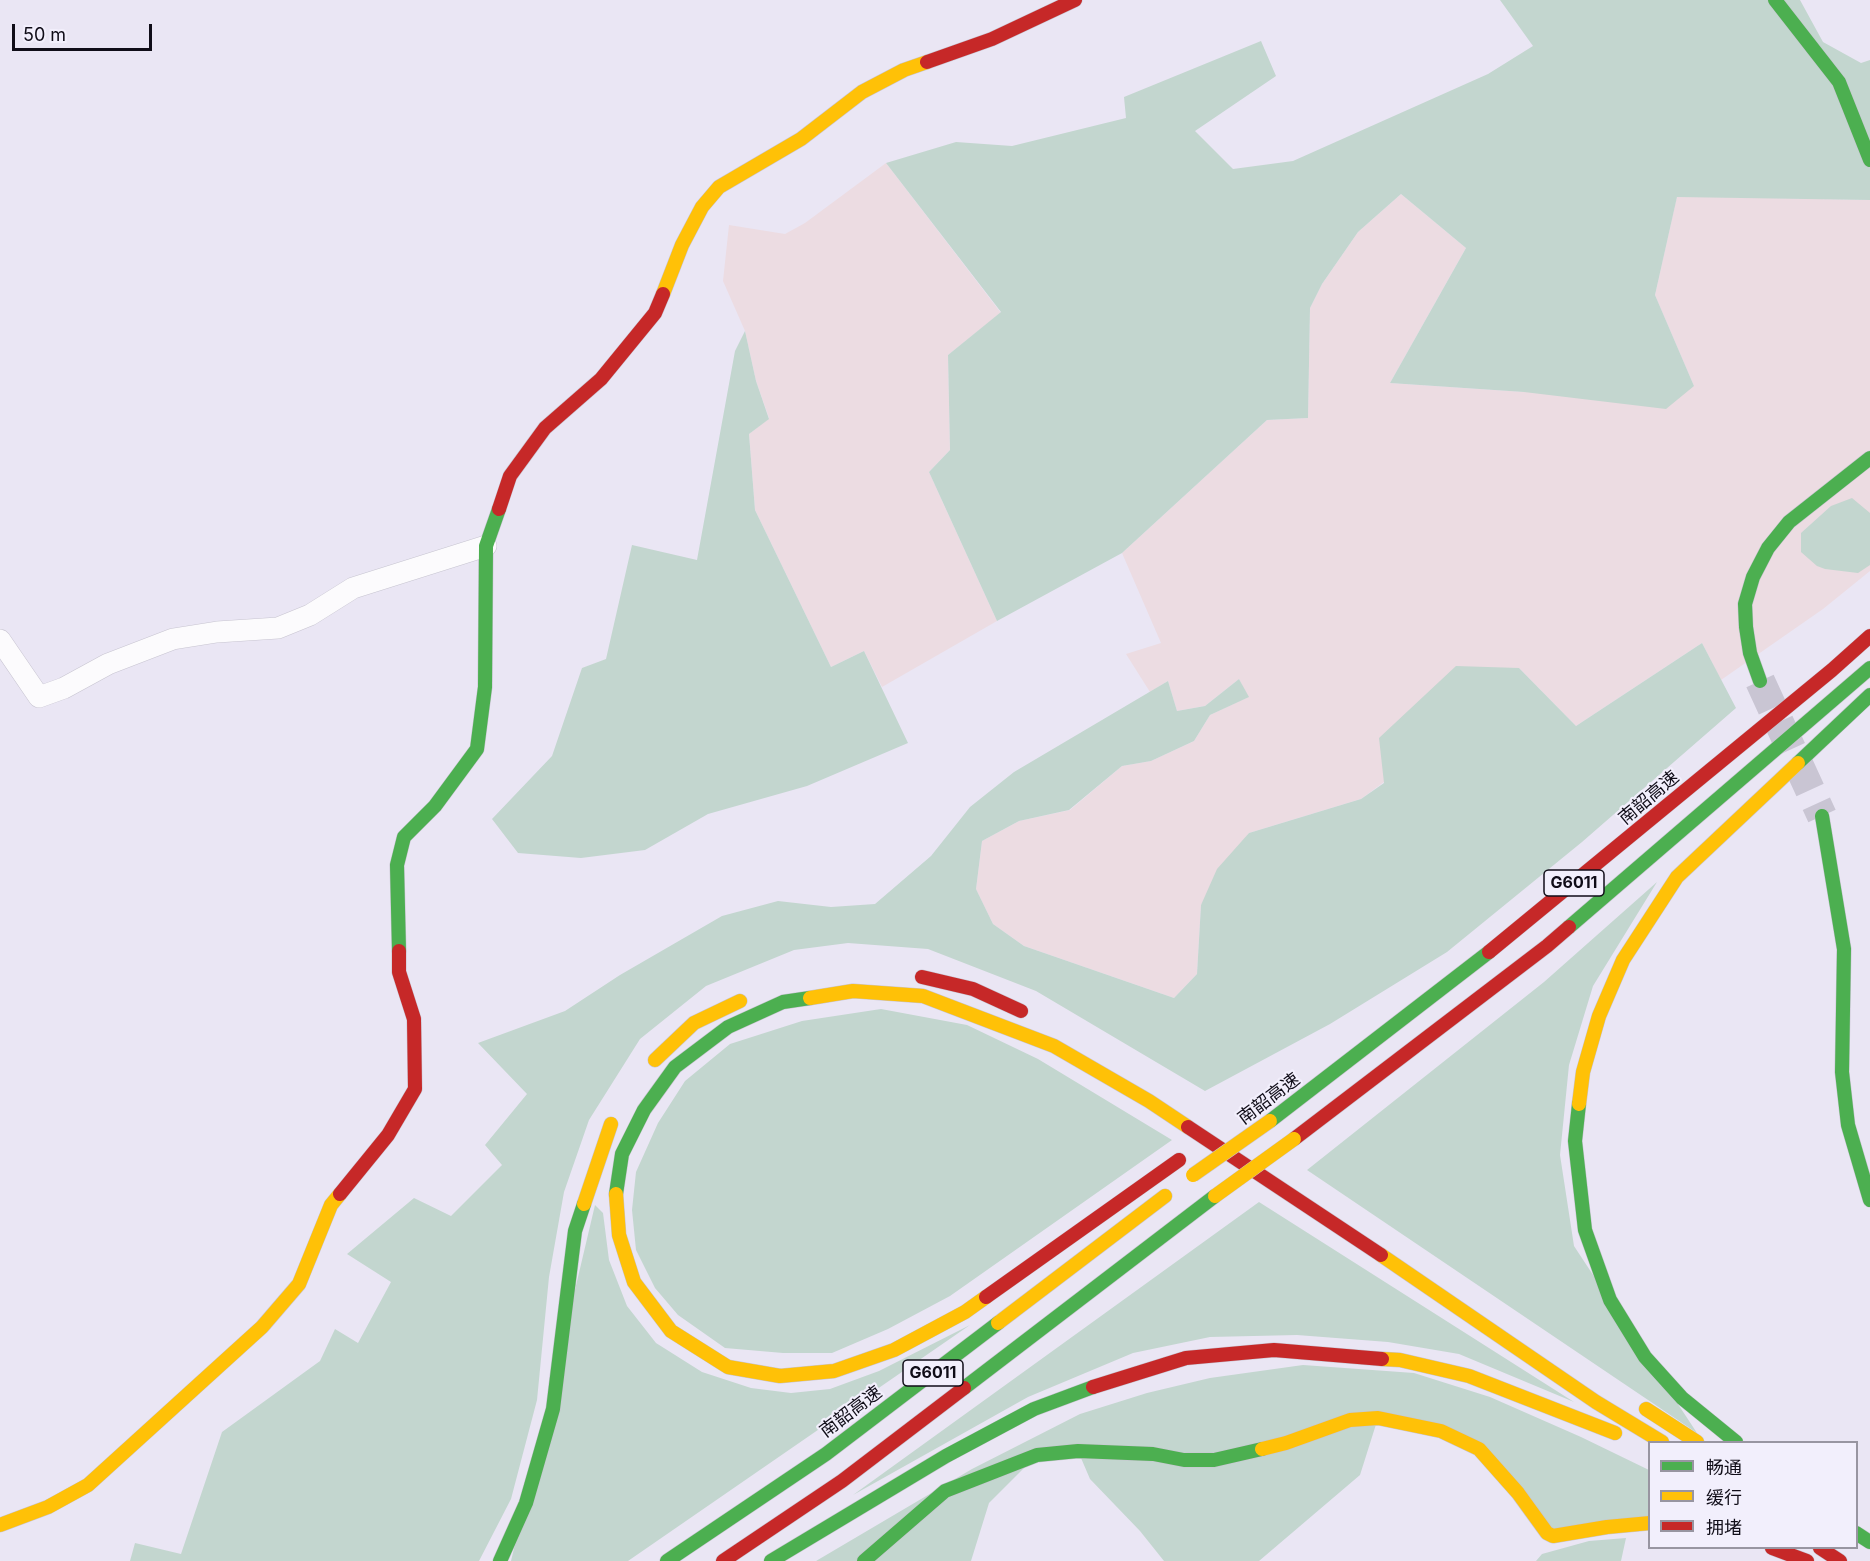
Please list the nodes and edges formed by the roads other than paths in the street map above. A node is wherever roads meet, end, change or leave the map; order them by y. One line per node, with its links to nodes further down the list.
1 (1075, 0): 5 (main road)
2 (1775, 0): 3 (main road)
3 (1870, 160)
4 (1870, 458): 9 (main road)
5 (486, 546): 7 (street); 31 (main road)
6 (1870, 636): 12 (main road, 南韶高速 / G6011)
7 (0, 640)
8 (1870, 668): 36 (main road, G6011, bridge)
9 (1761, 681)
10 (1870, 695): 28 (main road)
11 (1822, 816): 24 (main road)
12 (1521, 927): 16 (main road); 35 (main road, 南韶高速 / G6011, bridge)
13 (908, 974): 15 (main road)
14 (748, 998): 17 (main road)
15 (1032, 1016)
16 (1363, 1032)
17 (646, 1068)
18 (619, 1112): 34 (main road)
19 (1209, 1141): 23 (main road)
20 (1209, 1141): 21 (main road)
21 (1209, 1141)
22 (1209, 1141): 26 (main road)
23 (1278, 1166)
24 (1870, 1200)
25 (1639, 1405): 27 (main road)
26 (1659, 1441)
27 (1694, 1441)
28 (1734, 1441)
29 (1648, 1446): 37 (main road)
30 (1648, 1523): 38 (main road)
31 (0, 1524)
32 (1775, 1549): 39 (main road)
33 (1822, 1549): 40 (main road)
34 (500, 1561)
35 (667, 1561)
36 (723, 1561)
37 (771, 1561)
38 (864, 1561)
39 (1807, 1561)
40 (1840, 1561)

